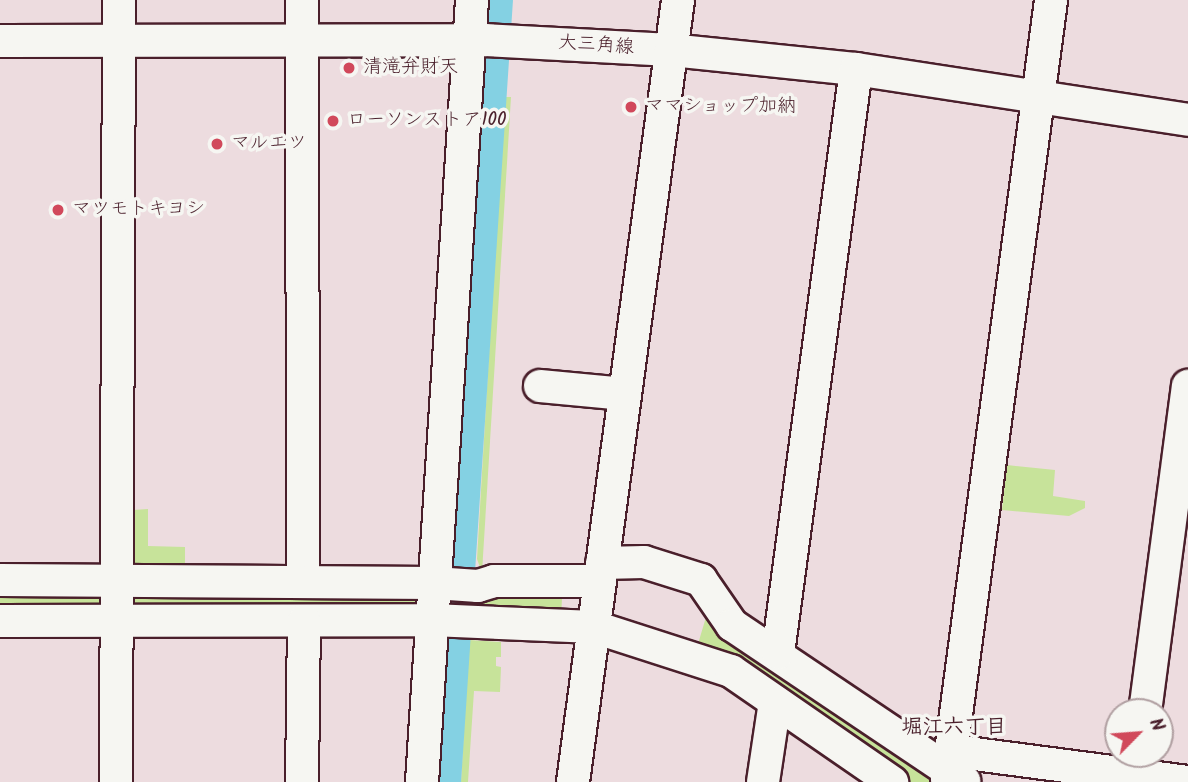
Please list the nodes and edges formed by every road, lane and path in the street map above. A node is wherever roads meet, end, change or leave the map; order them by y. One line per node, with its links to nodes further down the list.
1 (119, 0): 8 (street)
2 (302, 0): 9 (street)
3 (472, 0): 6 (street)
4 (678, 0): 10 (street)
5 (1051, 0): 12 (street)
6 (489, 40): 9 (street, 大三角線); 10 (street, 大三角線); 21 (street)
7 (0, 41): 8 (street, 大三角線)
8 (119, 42): 9 (street, 大三角線); 19 (street)
9 (302, 43): 20 (street)
10 (671, 50): 11 (street, 大三角線); 16 (street)
11 (856, 69): 12 (street, 大三角線); 27 (street)
12 (1038, 98): 13 (street, 大三角線); 31 (street)
13 (1188, 120)
14 (540, 386): 16 (street)
15 (1188, 386): 28 (street)
16 (625, 394): 17 (street)
17 (601, 572): 21 (street); 26 (street); 27 (street)
18 (0, 580): 19 (street)
19 (116, 581): 20 (street); 23 (street)
20 (303, 581): 21 (street)
21 (441, 583): 25 (street)
22 (0, 621): 23 (street)
23 (116, 621): 24 (street); 32 (street)
24 (304, 621): 25 (street); 33 (street)
25 (437, 621): 26 (street); 34 (street)
26 (594, 627): 29 (street); 35 (street)
27 (778, 653): 31 (street)
28 (1147, 698)
29 (775, 702): 36 (street); 37 (street)
30 (1137, 770): 31 (street); 38 (street)
31 (954, 771)
32 (116, 782)
33 (302, 782)
34 (422, 782)
35 (573, 782)
36 (763, 782)
37 (892, 782)
38 (1188, 782)

